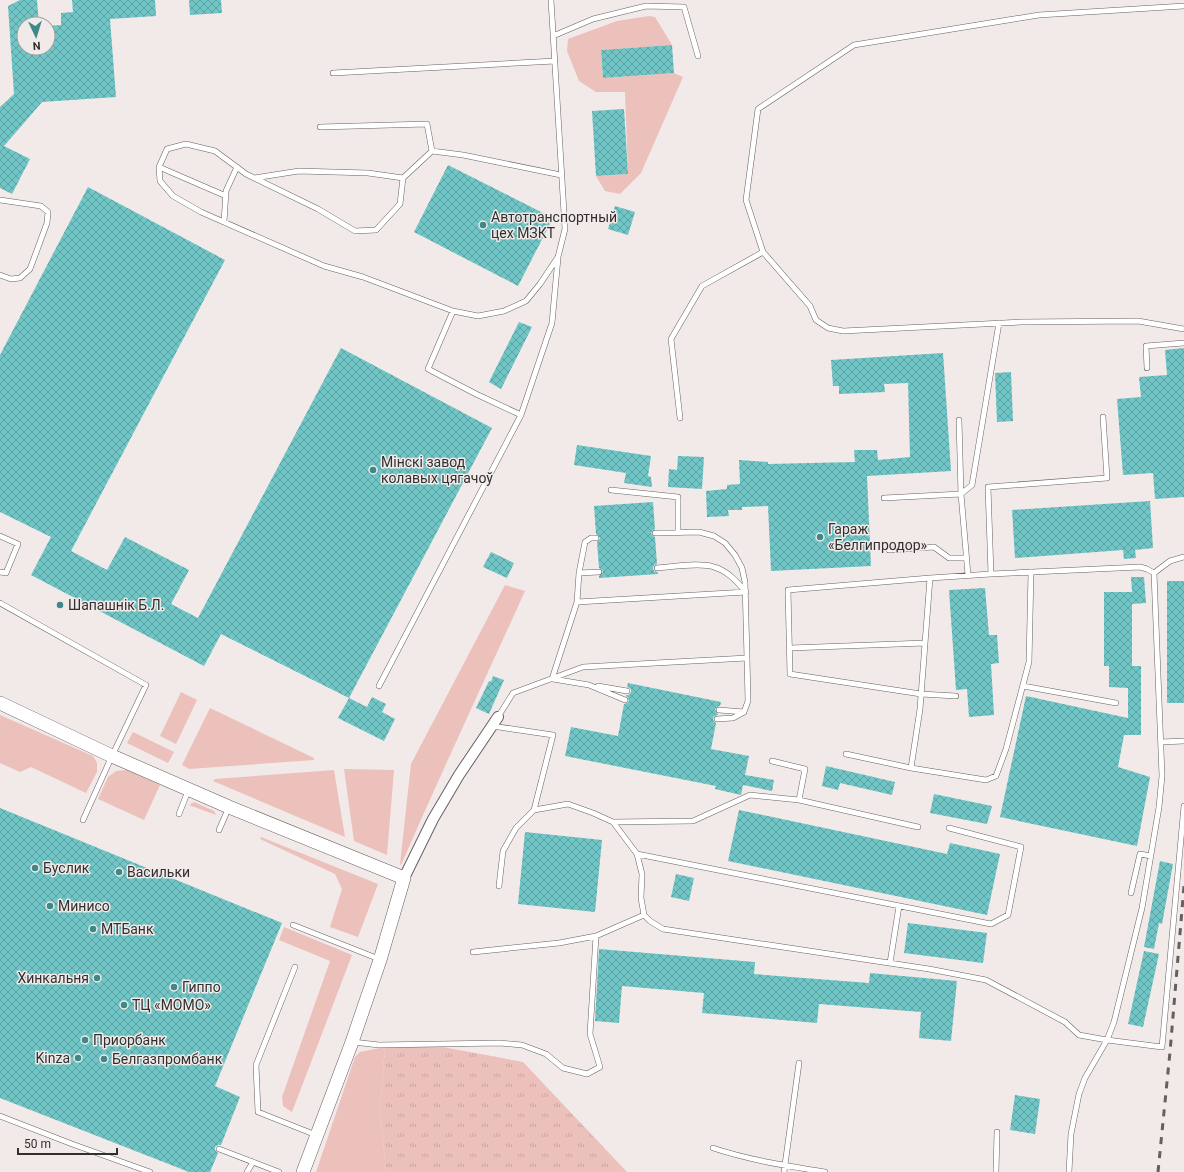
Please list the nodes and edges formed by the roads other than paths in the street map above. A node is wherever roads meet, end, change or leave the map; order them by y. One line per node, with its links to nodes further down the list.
1 (551, 0): 3 (lane)
2 (1184, 6): 17 (lane)
3 (553, 36): 4 (lane); 5 (lane)
4 (698, 56)
5 (554, 61): 6 (lane); 11 (lane)
6 (332, 73)
7 (320, 127): 8 (lane)
8 (432, 151): 11 (lane); 13 (lane)
9 (159, 167): 10 (lane); 14 (lane); 16 (lane)
10 (237, 167): 12 (lane); 14 (lane)
11 (562, 175): 18 (lane)
12 (254, 178): 13 (lane); 13 (lane)
13 (404, 178)
14 (226, 196): 16 (lane)
15 (0, 200): 19 (lane)
16 (224, 222): 20 (lane)
17 (763, 252): 21 (lane); 27 (lane)
18 (558, 257): 20 (lane); 25 (lane)
19 (0, 275)
20 (453, 311): 25 (lane)
21 (999, 324): 22 (lane); 30 (lane)
22 (1184, 329)
23 (1184, 343): 24 (lane)
24 (1147, 368)
25 (521, 415): 56 (lane)
26 (1103, 417): 45 (lane)
27 (680, 418)
28 (959, 420): 30 (lane)
29 (611, 490): 32 (lane)
30 (961, 494): 31 (lane); 38 (lane)
31 (884, 498)
32 (678, 533): 33 (lane); 48 (lane)
33 (655, 534)
34 (0, 536): 40 (lane)
35 (596, 538): 43 (lane)
36 (889, 550): 38 (lane)
37 (1184, 557): 44 (lane)
38 (966, 558): 46 (lane)
39 (657, 568): 48 (lane)
40 (0, 572)
41 (599, 572): 43 (lane)
42 (1031, 572): 44 (lane); 45 (lane); 57 (lane)
43 (579, 573): 49 (lane)
44 (1154, 573): 70 (lane)
45 (991, 574): 46 (lane)
46 (968, 575): 47 (lane)
47 (930, 578): 51 (lane); 52 (lane)
48 (746, 592): 49 (lane); 53 (lane)
49 (577, 602): 54 (lane)
50 (0, 603): 72 (lane)
51 (925, 643): 52 (lane); 59 (lane)
52 (790, 648): 59 (lane)
53 (747, 658): 54 (lane); 65 (lane)
54 (552, 679): 55 (lane); 66 (lane)
55 (589, 685): 58 (lane); 61 (lane)
56 (379, 686)
57 (1023, 686): 63 (lane); 74 (lane)
58 (627, 691)
59 (921, 694): 60 (lane); 74 (lane)
60 (956, 696)
61 (625, 700)
62 (0, 703): 72 (street)
63 (1116, 703)
64 (719, 710): 65 (lane)
65 (744, 712): 67 (lane)
66 (498, 717): 68 (street)
67 (717, 719)
68 (492, 726): 79 (lane); 88 (street)
69 (1184, 741): 70 (lane)
70 (1161, 742): 87 (lane)
71 (846, 754): 74 (lane)
72 (112, 756): 75 (street); 81 (lane)
73 (772, 761): 76 (lane)
74 (911, 768)
75 (189, 790): 78 (street); 80 (lane)
76 (799, 800): 82 (lane); 83 (lane)
77 (1184, 806): 99 (lane)
78 (229, 807): 85 (lane); 88 (street)
79 (534, 810): 82 (lane); 89 (lane)
80 (179, 814)
81 (83, 820)
82 (613, 822): 86 (lane)
83 (918, 827)
84 (949, 828): 91 (lane)
85 (219, 830)
86 (637, 854): 91 (lane); 92 (lane)
87 (1151, 856): 90 (lane); 99 (lane)
88 (404, 878): 96 (street)
89 (499, 886)
90 (1131, 893)
91 (899, 906): 97 (lane)
92 (644, 915): 94 (lane); 97 (lane)
93 (293, 925): 96 (lane)
94 (596, 936): 95 (lane); 100 (lane)
95 (473, 952)
96 (380, 960): 100 (street)
97 (890, 963): 99 (lane)
98 (295, 967): 104 (lane)
99 (1107, 1040): 116 (lane)
100 (352, 1042): 104 (street)
101 (799, 1062): 108 (lane)
102 (0, 1116): 109 (lane)
103 (997, 1132): 115 (lane)
104 (317, 1135): 112 (street)
105 (713, 1148): 108 (lane)
106 (219, 1149): 107 (lane)
107 (253, 1162): 110 (lane); 111 (lane)
108 (785, 1166): 113 (lane); 114 (lane)
109 (150, 1172)
110 (247, 1172)
111 (278, 1172)
112 (303, 1172)
113 (784, 1172)
114 (825, 1172)
115 (996, 1172)
116 (1069, 1172)

